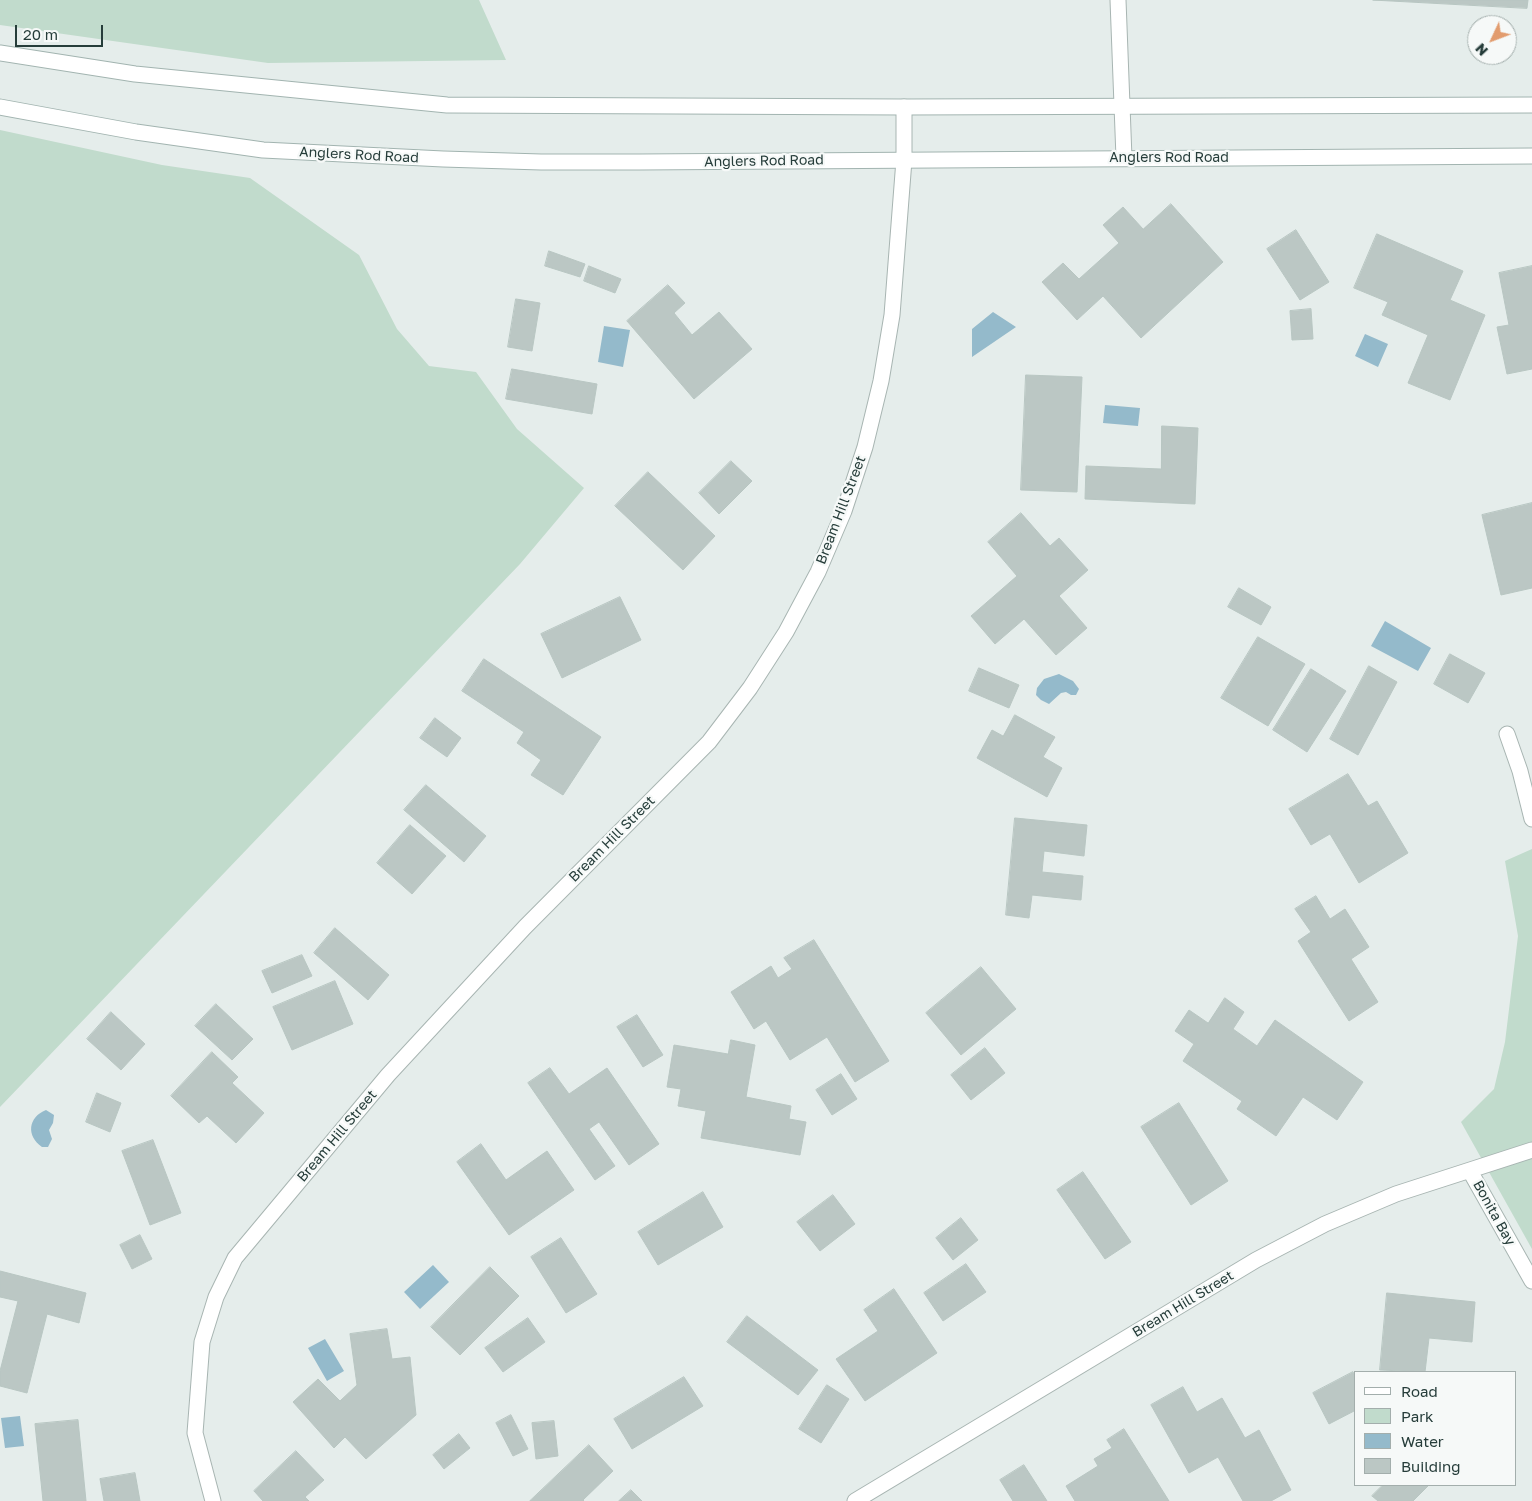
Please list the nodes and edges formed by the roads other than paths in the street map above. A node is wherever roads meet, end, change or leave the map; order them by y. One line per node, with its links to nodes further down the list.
1 (1118, 0): 4 (street)
2 (0, 53): 6 (street)
3 (1532, 105): 4 (street)
4 (1122, 106): 6 (street); 8 (street)
5 (0, 107): 9 (street, Anglers Rod Road)
6 (904, 107): 9 (street, Bream Hill Street)
7 (1532, 156): 8 (street, Anglers Rod Road)
8 (1124, 158): 9 (street, Anglers Rod Road)
9 (904, 160): 15 (street, Bream Hill Street)
10 (1507, 734): 11 (street)
11 (1532, 819)
12 (1532, 1150): 13 (street, Bream Hill Street)
13 (1470, 1171): 14 (street, Bonita Bay); 16 (street, Bream Hill Street)
14 (1532, 1280)
15 (213, 1501)
16 (855, 1501)

